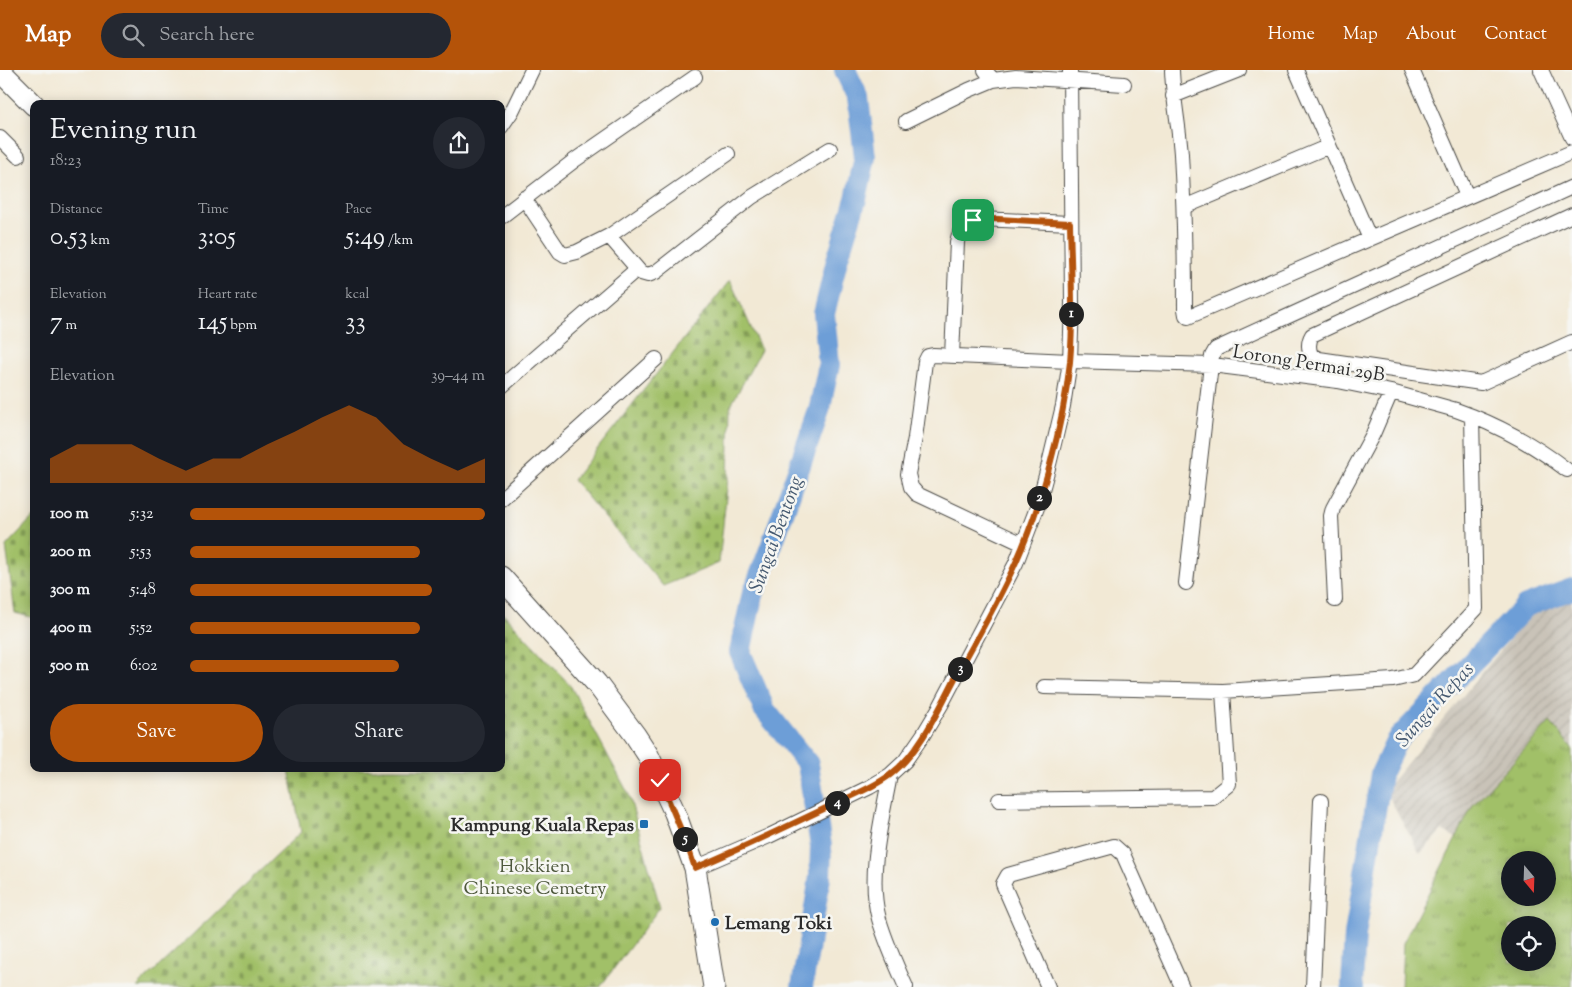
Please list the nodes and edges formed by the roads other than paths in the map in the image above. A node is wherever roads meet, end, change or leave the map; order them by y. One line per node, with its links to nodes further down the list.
1 (532, 70): 14 (street)
2 (1172, 70): 12 (street)
3 (1238, 70): 12 (street)
4 (1296, 70): 18 (street)
5 (1412, 70): 24 (street)
6 (1541, 70): 17 (street)
7 (0, 71): 13 (main road)
8 (989, 75): 9 (street); 15 (street)
9 (1070, 75): 11 (street); 29 (street)
10 (695, 77): 25 (street)
11 (1124, 84)
12 (1173, 96): 26 (street)
13 (30, 101)
14 (505, 121)
15 (906, 121)
16 (0, 138): 22 (street)
17 (1572, 138)
18 (1329, 146): 26 (street); 31 (street)
19 (830, 149): 32 (street)
20 (1572, 152): 24 (street)
21 (728, 154): 30 (street)
22 (18, 156)
23 (1572, 187): 37 (street)
24 (1467, 196): 31 (street)
25 (524, 198): 27 (street); 30 (street)
26 (1184, 207): 31 (street)
27 (505, 214)
28 (1572, 215): 33 (street)
29 (1070, 223): 34 (street); 36 (street)
30 (608, 236): 32 (street)
31 (1370, 239)
32 (636, 269): 38 (street)
33 (1572, 342)
34 (952, 356): 36 (street, Lorong Permai 29B); 43 (street, Lorong Permai 29B)
35 (656, 359): 42 (street)
36 (1070, 361): 37 (street, Lorong Permai 29B); 43 (street)
37 (1212, 365): 39 (street, Lorong Permai 29B); 45 (street)
38 (505, 384)
39 (1391, 392): 40 (street); 46 (street, Lorong Permai 29B)
40 (1472, 416): 41 (street); 48 (street)
41 (1568, 470)
42 (505, 495)
43 (1023, 544): 49 (street)
44 (505, 581): 52 (main road)
45 (1186, 583)
46 (1335, 600)
47 (1044, 687): 48 (street)
48 (1222, 691): 50 (street)
49 (890, 775): 52 (street); 54 (street)
50 (999, 800)
51 (1321, 801): 57 (street)
52 (695, 868): 53 (main road)
53 (714, 987)
54 (906, 987)
55 (1048, 987): 56 (street)
56 (1182, 987)
57 (1313, 987)

